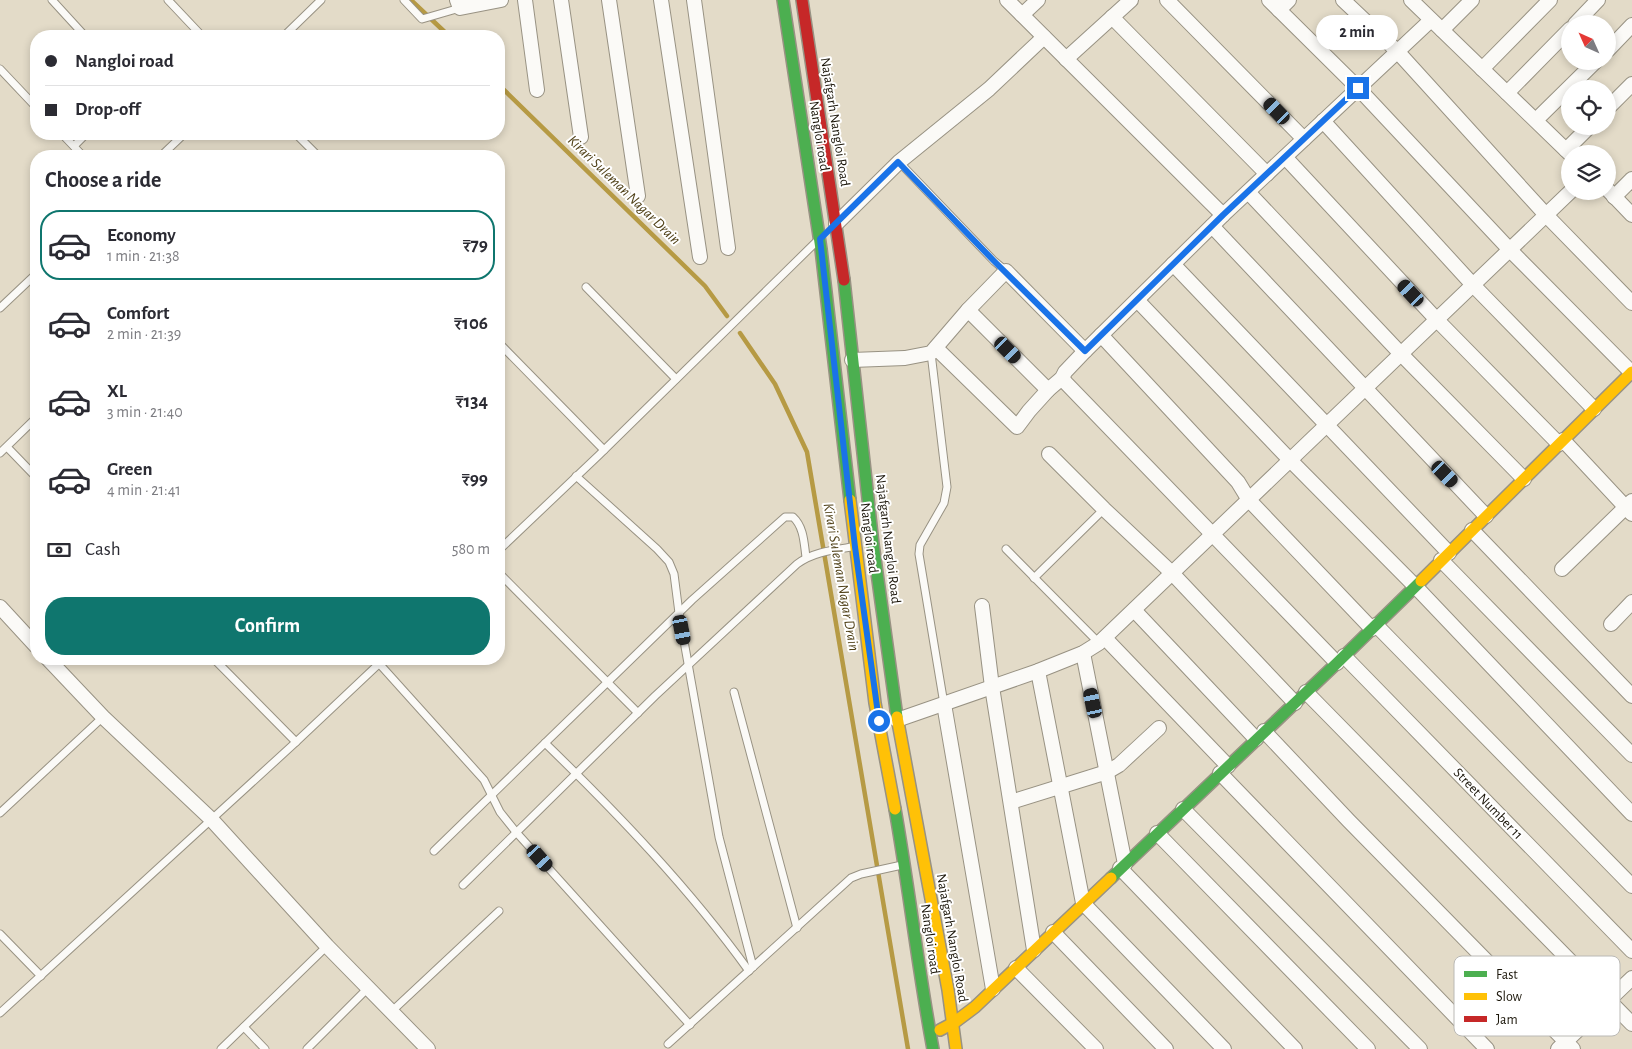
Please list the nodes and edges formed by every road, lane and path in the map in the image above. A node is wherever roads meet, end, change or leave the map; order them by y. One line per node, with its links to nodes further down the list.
1 (52, 0): 30 (lane)
2 (168, 0): 31 (lane)
3 (320, 0): 32 (lane)
4 (404, 0): 23 (lane)
5 (501, 0): 21 (street)
6 (525, 0): 44 (street)
7 (561, 0): 51 (street)
8 (609, 0): 69 (street)
9 (661, 0): 79 (street)
10 (694, 0): 77 (street)
11 (801, 0): 24 (street); 76 (main road, Najafgarh Nangloi Road)
12 (1007, 0): 25 (street)
13 (1038, 0): 25 (street)
14 (1131, 0): 27 (street)
15 (1167, 0): 52 (street)
16 (1343, 0): 37 (street)
17 (1411, 0): 28 (street)
18 (1472, 0): 33 (street)
19 (1550, 0): 40 (street)
20 (1598, 0): 26 (street)
21 (480, 2): 23 (street)
22 (1279, 3): 43 (street)
23 (458, 4)
24 (784, 4): 76 (main road, Nangloi road)
25 (1022, 15): 34 (street)
26 (1584, 15)
27 (1112, 17): 38 (street); 65 (street)
28 (1431, 20): 33 (street); 37 (street)
29 (1632, 25): 36 (street)
30 (80, 30)
31 (196, 30)
32 (290, 30)
33 (1442, 30): 40 (street)
34 (1044, 37): 38 (street); 64 (street)
35 (1561, 38): 45 (street)
36 (1616, 42)
37 (1398, 51): 43 (street); 73 (street)
38 (1066, 59): 72 (street)
39 (0, 69): 47 (lane)
40 (1482, 69): 45 (street)
41 (1587, 70): 48 (street)
42 (1632, 84): 46 (street)
43 (1358, 88): 49 (street); 78 (street)
44 (537, 90)
45 (1507, 92): 48 (street)
46 (1616, 100)
47 (30, 101)
48 (1536, 120): 57 (street)
49 (1323, 121): 52 (street); 83 (street)
50 (1582, 135): 58 (street)
51 (581, 137)
52 (1304, 139): 63 (street)
53 (68, 140): 59 (lane)
54 (80, 140): 59 (lane)
55 (175, 140): 61 (lane)
56 (302, 140): 62 (lane)
57 (1561, 145)
58 (1574, 145)
59 (74, 146): 60 (lane)
60 (78, 150)
61 (166, 150)
62 (312, 150)
63 (1285, 157): 65 (street); 89 (street)
64 (898, 162): 76 (street); 81 (lane)
65 (1267, 174): 68 (street)
66 (1632, 179): 67 (street)
67 (1616, 190)
68 (1248, 192): 72 (street); 94 (street)
69 (638, 196)
70 (1616, 199): 74 (street)
71 (1562, 200): 73 (street)
72 (1223, 215): 75 (street)
73 (1546, 215): 78 (street); 86 (street)
74 (1632, 215)
75 (1212, 226): 80 (street); 99 (street)
76 (828, 232): 95 (main road, Najafgarh Nangloi Road); 98 (lane); 120 (main road, Nangloi road)
77 (728, 248)
78 (1510, 250): 83 (street); 96 (street)
79 (700, 257)
80 (1173, 264): 85 (street); 103 (street)
81 (1006, 271): 88 (street); 93 (street)
82 (30, 280): 87 (lane)
83 (1473, 286): 89 (street); 101 (street)
84 (586, 287): 98 (lane)
85 (1137, 300): 90 (street); 109 (street)
86 (1632, 303)
87 (0, 308)
88 (968, 310): 92 (street); 100 (street)
89 (1437, 320): 94 (street); 104 (street)
90 (1101, 335): 93 (street); 113 (street)
91 (505, 348): 106 (lane)
92 (934, 350): 95 (street); 100 (street); 152 (lane)
93 (1085, 351): 97 (street)
94 (1401, 354): 99 (street); 112 (street)
95 (852, 360): 155 (main road, Najafgarh Nangloi Road)
96 (1632, 373): 101 (main road)
97 (1062, 378): 100 (street); 118 (street, Street Number 11)
98 (676, 380): 106 (lane)
99 (1364, 389): 103 (street); 116 (street)
100 (1048, 390)
101 (1594, 410): 104 (main road)
102 (30, 424): 105 (lane)
103 (1327, 425): 109 (street); 123 (street)
104 (1561, 442): 112 (main road); 114 (street)
105 (6, 447): 107 (lane); 110 (lane)
106 (604, 450): 111 (lane)
107 (0, 453)
108 (1049, 454): 115 (street)
109 (1290, 460): 113 (street); 128 (street)
110 (30, 471)
111 (576, 476): 119 (lane); 133 (lane)
112 (1524, 479): 116 (main road)
113 (1249, 500): 118 (street); 135 (street)
114 (1630, 507): 124 (street)
115 (1104, 509): 125 (street); 126 (lane)
116 (1486, 516): 117 (main road)
117 (1472, 530): 123 (main road); 150 (street)
118 (1212, 535): 125 (street); 139 (street, Street Number 11)
119 (505, 544)
120 (855, 547): 122 (lane); 174 (main road, Nangloi road)
121 (1006, 549): 126 (lane)
122 (810, 556): 133 (lane); 140 (lane)
123 (1445, 557): 128 (main road); 160 (street)
124 (1562, 569)
125 (1172, 573): 132 (street); 151 (street)
126 (1034, 578): 137 (lane)
127 (505, 579): 146 (lane)
128 (1415, 586): 135 (main road); 169 (street)
129 (1632, 602): 134 (street)
130 (982, 606): 147 (street)
131 (0, 607): 136 (street)
132 (1134, 610): 137 (street); 157 (street)
133 (679, 613): 140 (lane); 146 (lane)
134 (1610, 624)
135 (1374, 627): 139 (main road); 177 (street)
136 (30, 640)
137 (1102, 640): 138 (street); 161 (street)
138 (1083, 653): 145 (street); 162 (street)
139 (1340, 659): 149 (main road); 185 (street, Street Number 11)
140 (689, 663): 153 (lane); 189 (lane)
141 (54, 665): 154 (street)
142 (220, 665): 158 (lane)
143 (374, 665): 158 (lane)
144 (383, 665): 165 (lane)
145 (1038, 671): 147 (street); 164 (street)
146 (608, 682): 153 (lane); 159 (lane)
147 (992, 687): 152 (street); 166 (street)
148 (734, 692): 180 (lane)
149 (1306, 692): 151 (main road); 187 (street)
150 (1632, 696)
151 (1294, 703): 157 (main road)
152 (944, 704): 155 (street); 193 (street)
153 (638, 712): 163 (lane)
154 (103, 717): 168 (lane); 170 (street)
155 (897, 720): 201 (main road, Najafgarh Nangloi Road)
156 (1159, 728): 162 (street)
157 (1260, 735): 161 (main road); 186 (street)
158 (296, 742): 170 (lane)
159 (545, 743): 163 (lane); 165 (lane)
160 (1632, 755)
161 (1224, 770): 167 (main road); 198 (street)
162 (1107, 772): 164 (street); 175 (street)
163 (576, 774): 171 (lane); 189 (lane)
164 (1061, 787): 166 (street); 178 (street)
165 (491, 795): 171 (lane); 173 (lane)
166 (1011, 802): 184 (street)
167 (1183, 808): 172 (main road); 220 (street)
168 (0, 814)
169 (1632, 814)
170 (211, 818): 183 (street); 190 (lane)
171 (516, 832): 176 (lane); 200 (lane)
172 (1157, 833): 175 (main road); 219 (street)
173 (434, 851)
174 (905, 865): 180 (lane); 203 (main road, Nangloi road)
175 (1123, 866): 178 (main road); 218 (street)
176 (463, 885)
177 (1632, 886)
178 (1083, 903): 181 (main road); 217 (street)
179 (499, 910): 196 (lane)
180 (797, 928): 189 (lane)
181 (1053, 932): 184 (main road); 216 (street)
182 (0, 934): 190 (lane)
183 (327, 946): 192 (street); 202 (lane)
184 (1034, 950): 188 (main road)
185 (1632, 952)
186 (1478, 956)
187 (1566, 956)
188 (1016, 968): 193 (main road); 215 (street)
189 (751, 969): 200 (lane)
190 (42, 976): 197 (lane)
191 (1632, 978): 194 (street)
192 (368, 988): 196 (street); 211 (lane)
193 (993, 989): 201 (main road)
194 (1620, 989)
195 (1620, 1011): 199 (street)
196 (391, 1012): 212 (street)
197 (0, 1013)
198 (1454, 1013)
199 (1632, 1024)
200 (690, 1025): 207 (lane)
201 (952, 1025): 203 (main road); 214 (main road, Najafgarh Nangloi Road)
202 (244, 1027): 209 (lane); 210 (lane)
203 (931, 1034): 213 (main road, Nangloi road)
204 (1476, 1036): 221 (street)
205 (1554, 1036): 208 (street)
206 (1575, 1036): 208 (street)
207 (668, 1044)
208 (1565, 1047)
209 (221, 1049)
210 (265, 1049)
211 (307, 1049)
212 (428, 1049)
213 (933, 1049)
214 (956, 1049)
215 (1096, 1049)
216 (1166, 1049)
217 (1224, 1049)
218 (1295, 1049)
219 (1368, 1049)
220 (1420, 1049)
221 (1488, 1049)

